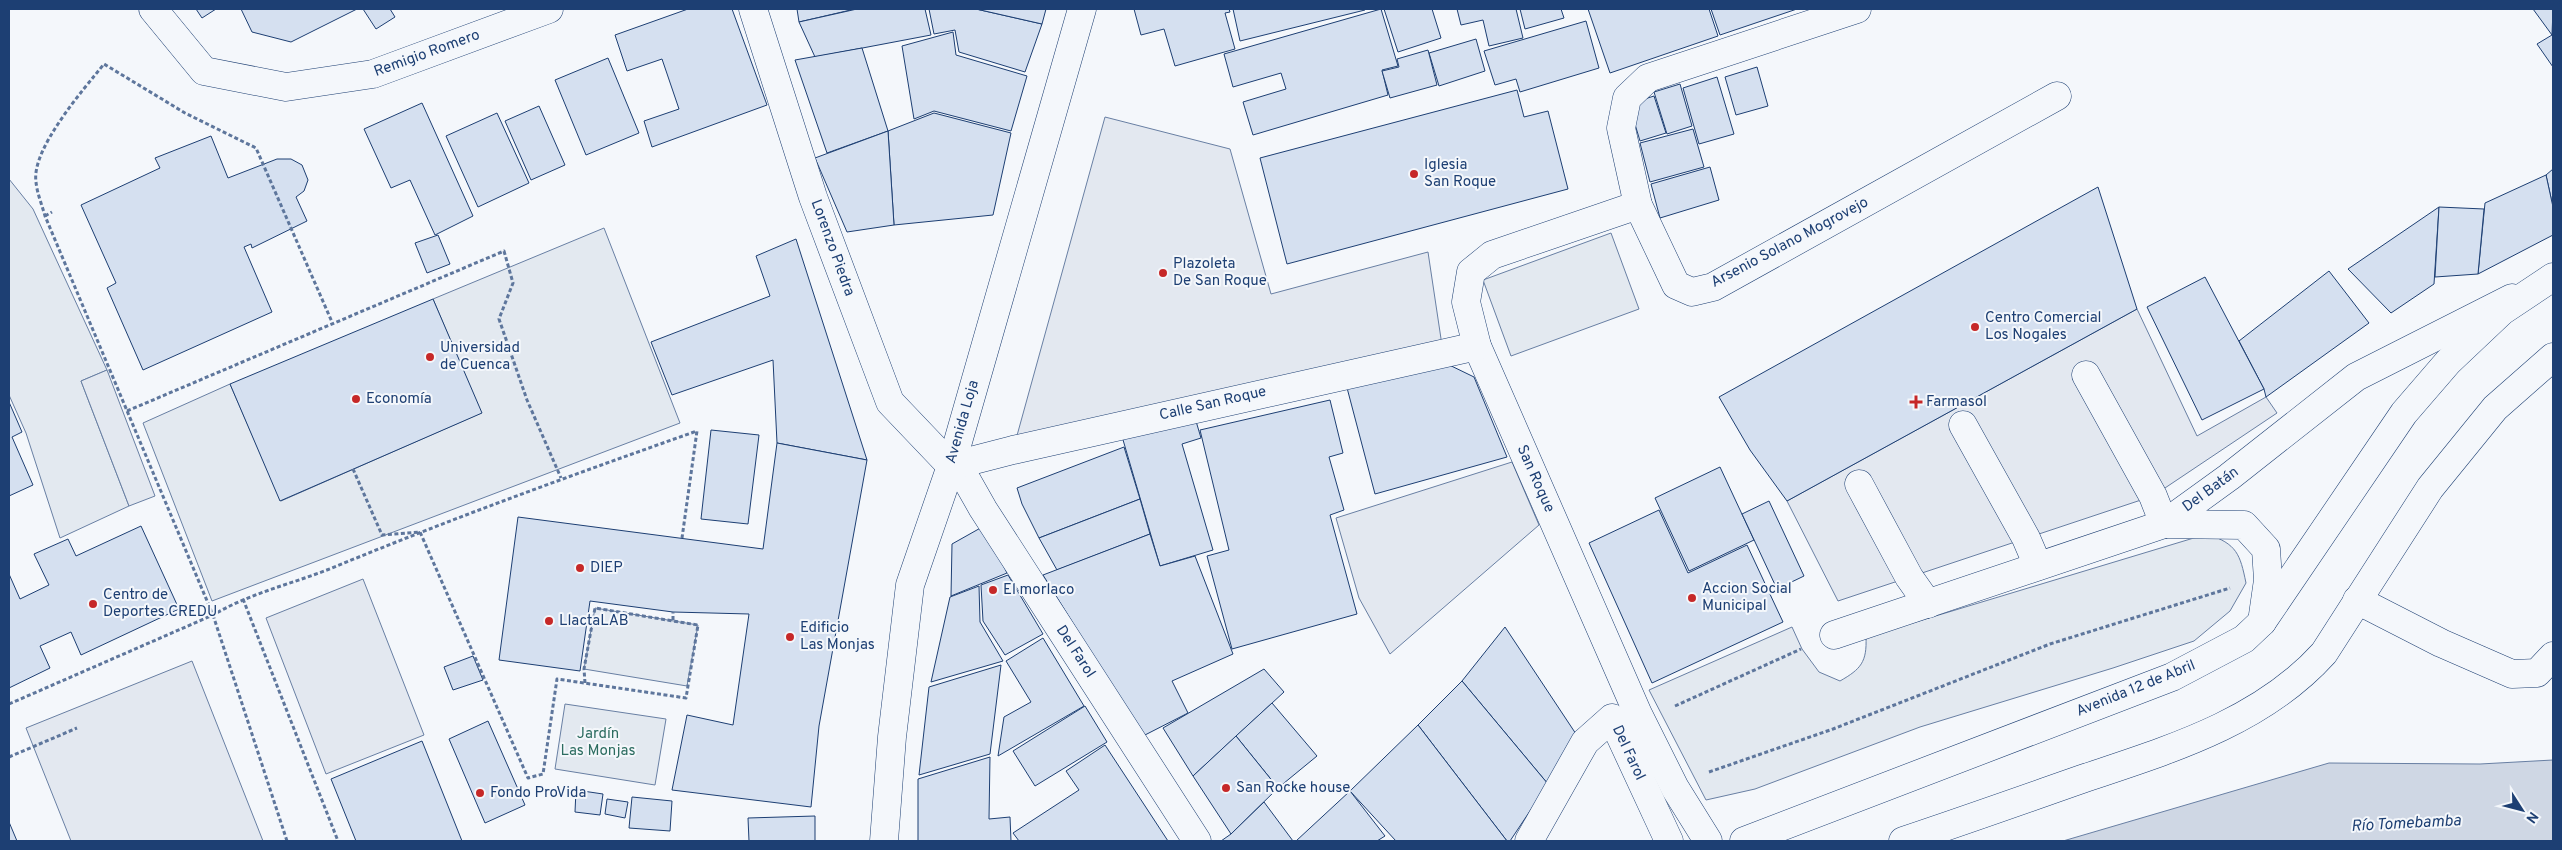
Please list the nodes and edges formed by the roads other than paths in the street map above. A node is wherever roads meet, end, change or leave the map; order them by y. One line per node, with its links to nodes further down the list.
1 (153, 9): 2 (street, Remigio Romero)
2 (549, 9)
3 (753, 9): 13 (street, Lorenzo Piedra)
4 (1082, 9): 13 (street, Avenida Loja)
5 (1857, 9): 7 (street, Arsenio Solano Mogrovejo)
6 (2057, 96): 7 (street, Arsenio Solano Mogrovejo)
7 (1638, 205): 9 (street, San Roque)
8 (2553, 277): 15 (street, Del Batán); 19 (street, Avenida 12 de Abril)
9 (1477, 346): 13 (street, Calle San Roque); 26 (street, San Roque)
10 (2553, 357): 17 (street)
11 (2086, 375): 15 (street)
12 (1963, 425): 16 (street)
13 (951, 466): 22 (street, Avenida Loja); 23 (street, Del Farol)
14 (1860, 484): 18 (street)
15 (2164, 524): 16 (street, Del Batán); 19 (street)
16 (2038, 566): 18 (street, Del Batán)
17 (2358, 600): 21 (street); 28 (street)
18 (1928, 604): 20 (street, Del Batán)
19 (2262, 622): 27 (street, Avenida 12 de Abril)
20 (1834, 635)
21 (2553, 656)
22 (884, 841)
23 (1197, 841)
24 (1529, 841): 25 (street, Del Farol)
25 (1669, 841)
26 (1708, 841)
27 (1744, 841)
28 (1903, 841)

